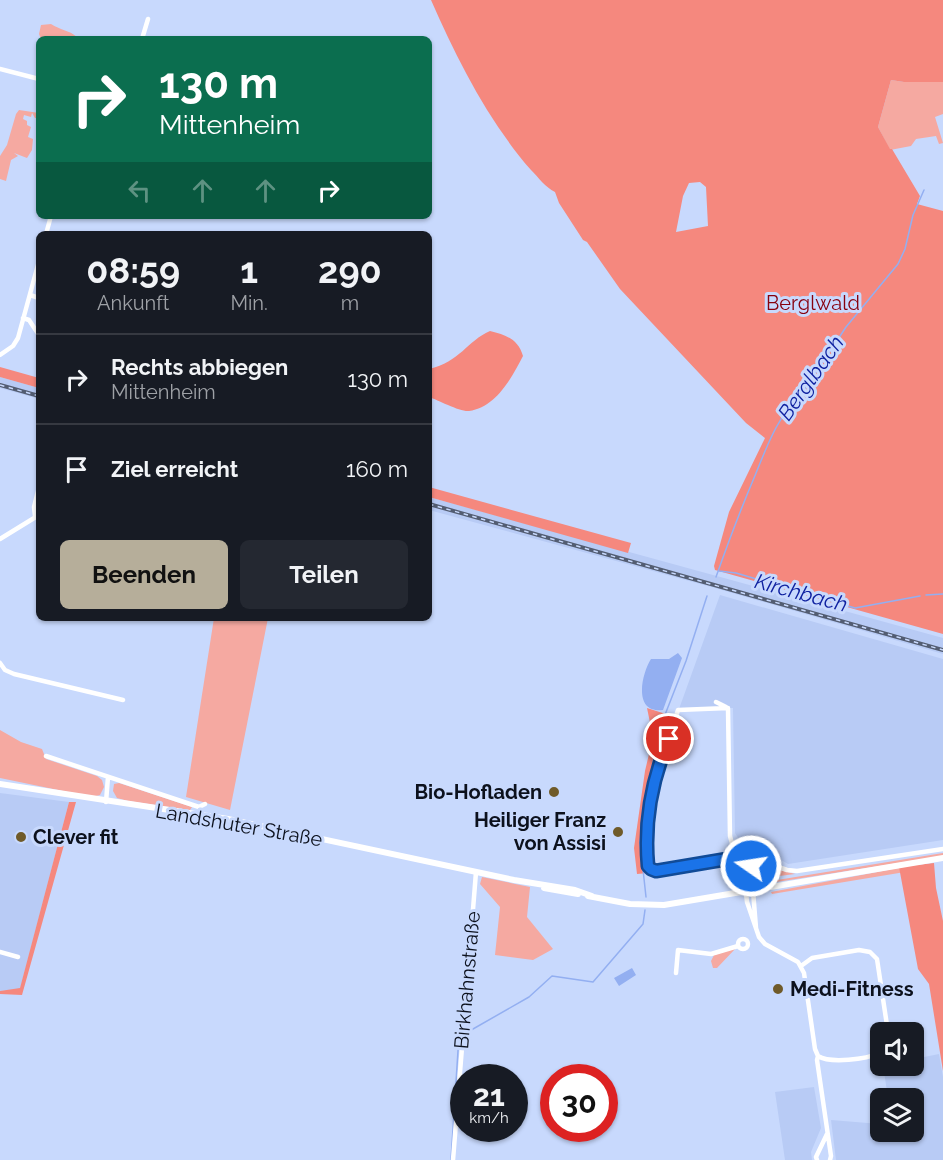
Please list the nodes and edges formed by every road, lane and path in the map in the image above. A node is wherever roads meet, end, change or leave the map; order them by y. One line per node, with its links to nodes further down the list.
1 (148, 18): 2 (street)
2 (143, 36)
3 (0, 69): 4 (street)
4 (36, 78)
5 (36, 272): 6 (street)
6 (30, 295): 7 (street); 8 (street)
7 (36, 297)
8 (23, 318): 9 (street); 10 (street)
9 (36, 330)
10 (0, 355)
11 (36, 517): 12 (street)
12 (0, 539)
13 (0, 663): 14 (street)
14 (123, 700)
15 (716, 702): 16 (street)
16 (728, 708): 23 (street); 23 (street)
17 (46, 756): 18 (street)
18 (108, 777): 20 (street); 21 (street)
19 (0, 784): 20 (main road, Landshuter Straße)
20 (106, 802): 26 (main road, Landshuter Straße)
21 (205, 804)
22 (943, 849): 25 (street)
23 (739, 857): 25 (street)
24 (943, 858): 27 (main road, Landshuter Straße)
25 (751, 866): 27 (street); 28 (street)
26 (476, 872): 28 (main road, Landshuter Straße); 40 (street, Birkhahnstraße)
27 (753, 891): 28 (main road, Landshuter Straße); 29 (street)
28 (746, 892): 29 (street)
29 (756, 931): 30 (street); 34 (street)
30 (746, 940): 31 (street); 31 (street)
31 (738, 946): 35 (street)
32 (0, 952): 33 (street)
33 (18, 957)
34 (801, 966): 36 (street); 38 (street)
35 (676, 973)
36 (886, 1022)
37 (870, 1055): 38 (street)
38 (818, 1056): 39 (street)
39 (827, 1134): 41 (street); 42 (street)
40 (453, 1160)
41 (817, 1160)
42 (830, 1160)

